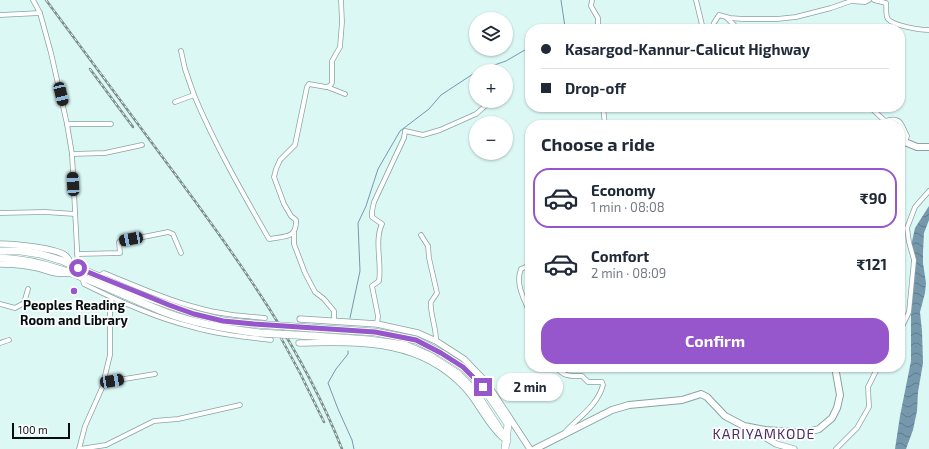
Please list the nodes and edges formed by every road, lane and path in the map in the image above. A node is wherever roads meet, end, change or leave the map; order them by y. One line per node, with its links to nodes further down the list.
1 (32, 0): 7 (street)
2 (341, 0): 18 (street)
3 (592, 0): 10 (street)
4 (696, 0): 11 (street)
5 (869, 0): 9 (street)
6 (874, 0): 14 (street)
7 (40, 13): 8 (street); 25 (street)
8 (0, 15)
9 (725, 17): 12 (street); 13 (street)
10 (598, 24)
11 (702, 24)
12 (714, 24)
13 (733, 24)
14 (898, 24)
15 (905, 26): 16 (street)
16 (929, 30)
17 (181, 51): 20 (street)
18 (326, 86): 19 (street); 34 (street)
19 (346, 94)
20 (194, 95): 21 (street); 34 (street)
21 (175, 102)
22 (483, 108): 55 (street)
23 (875, 112): 24 (street)
24 (884, 120)
25 (67, 124): 26 (street); 30 (street)
26 (111, 124)
27 (905, 142): 29 (main road)
28 (142, 145): 30 (street)
29 (929, 148)
30 (72, 154): 33 (street)
31 (929, 191): 53 (street)
32 (0, 213): 33 (street)
33 (75, 214): 39 (street)
34 (293, 235): 54 (street)
35 (421, 235): 58 (street)
36 (0, 244): 42 (street)
37 (0, 251): 42 (highway)
38 (181, 253): 39 (street)
39 (77, 254): 42 (street)
40 (0, 258): 44 (highway)
41 (0, 264): 44 (street)
42 (75, 266): 45 (highway)
43 (525, 267): 49 (street)
44 (68, 273): 46 (highway)
45 (99, 276): 46 (highway); 51 (street); 69 (highway, bridge)
46 (82, 278): 48 (street); 69 (highway, bridge)
47 (28, 289): 50 (street)
48 (112, 298): 57 (street); 65 (street)
49 (525, 301)
50 (0, 304)
51 (265, 318)
52 (300, 319): 54 (street)
53 (905, 320)
54 (334, 321): 55 (street)
55 (377, 324): 58 (street)
56 (9, 340): 59 (street)
57 (271, 340)
58 (436, 341): 72 (street)
59 (0, 343)
60 (299, 343): 69 (street)
61 (561, 372): 68 (street)
62 (836, 372): 67 (main road)
63 (876, 372): 75 (street)
64 (155, 374): 65 (street)
65 (104, 379): 70 (street)
66 (240, 405): 70 (street)
67 (765, 430): 68 (main road); 74 (street)
68 (563, 434): 73 (main road)
69 (507, 441): 71 (highway)
70 (79, 449)
71 (506, 449)
72 (530, 449)
73 (535, 449)
74 (794, 449)
75 (836, 449)

